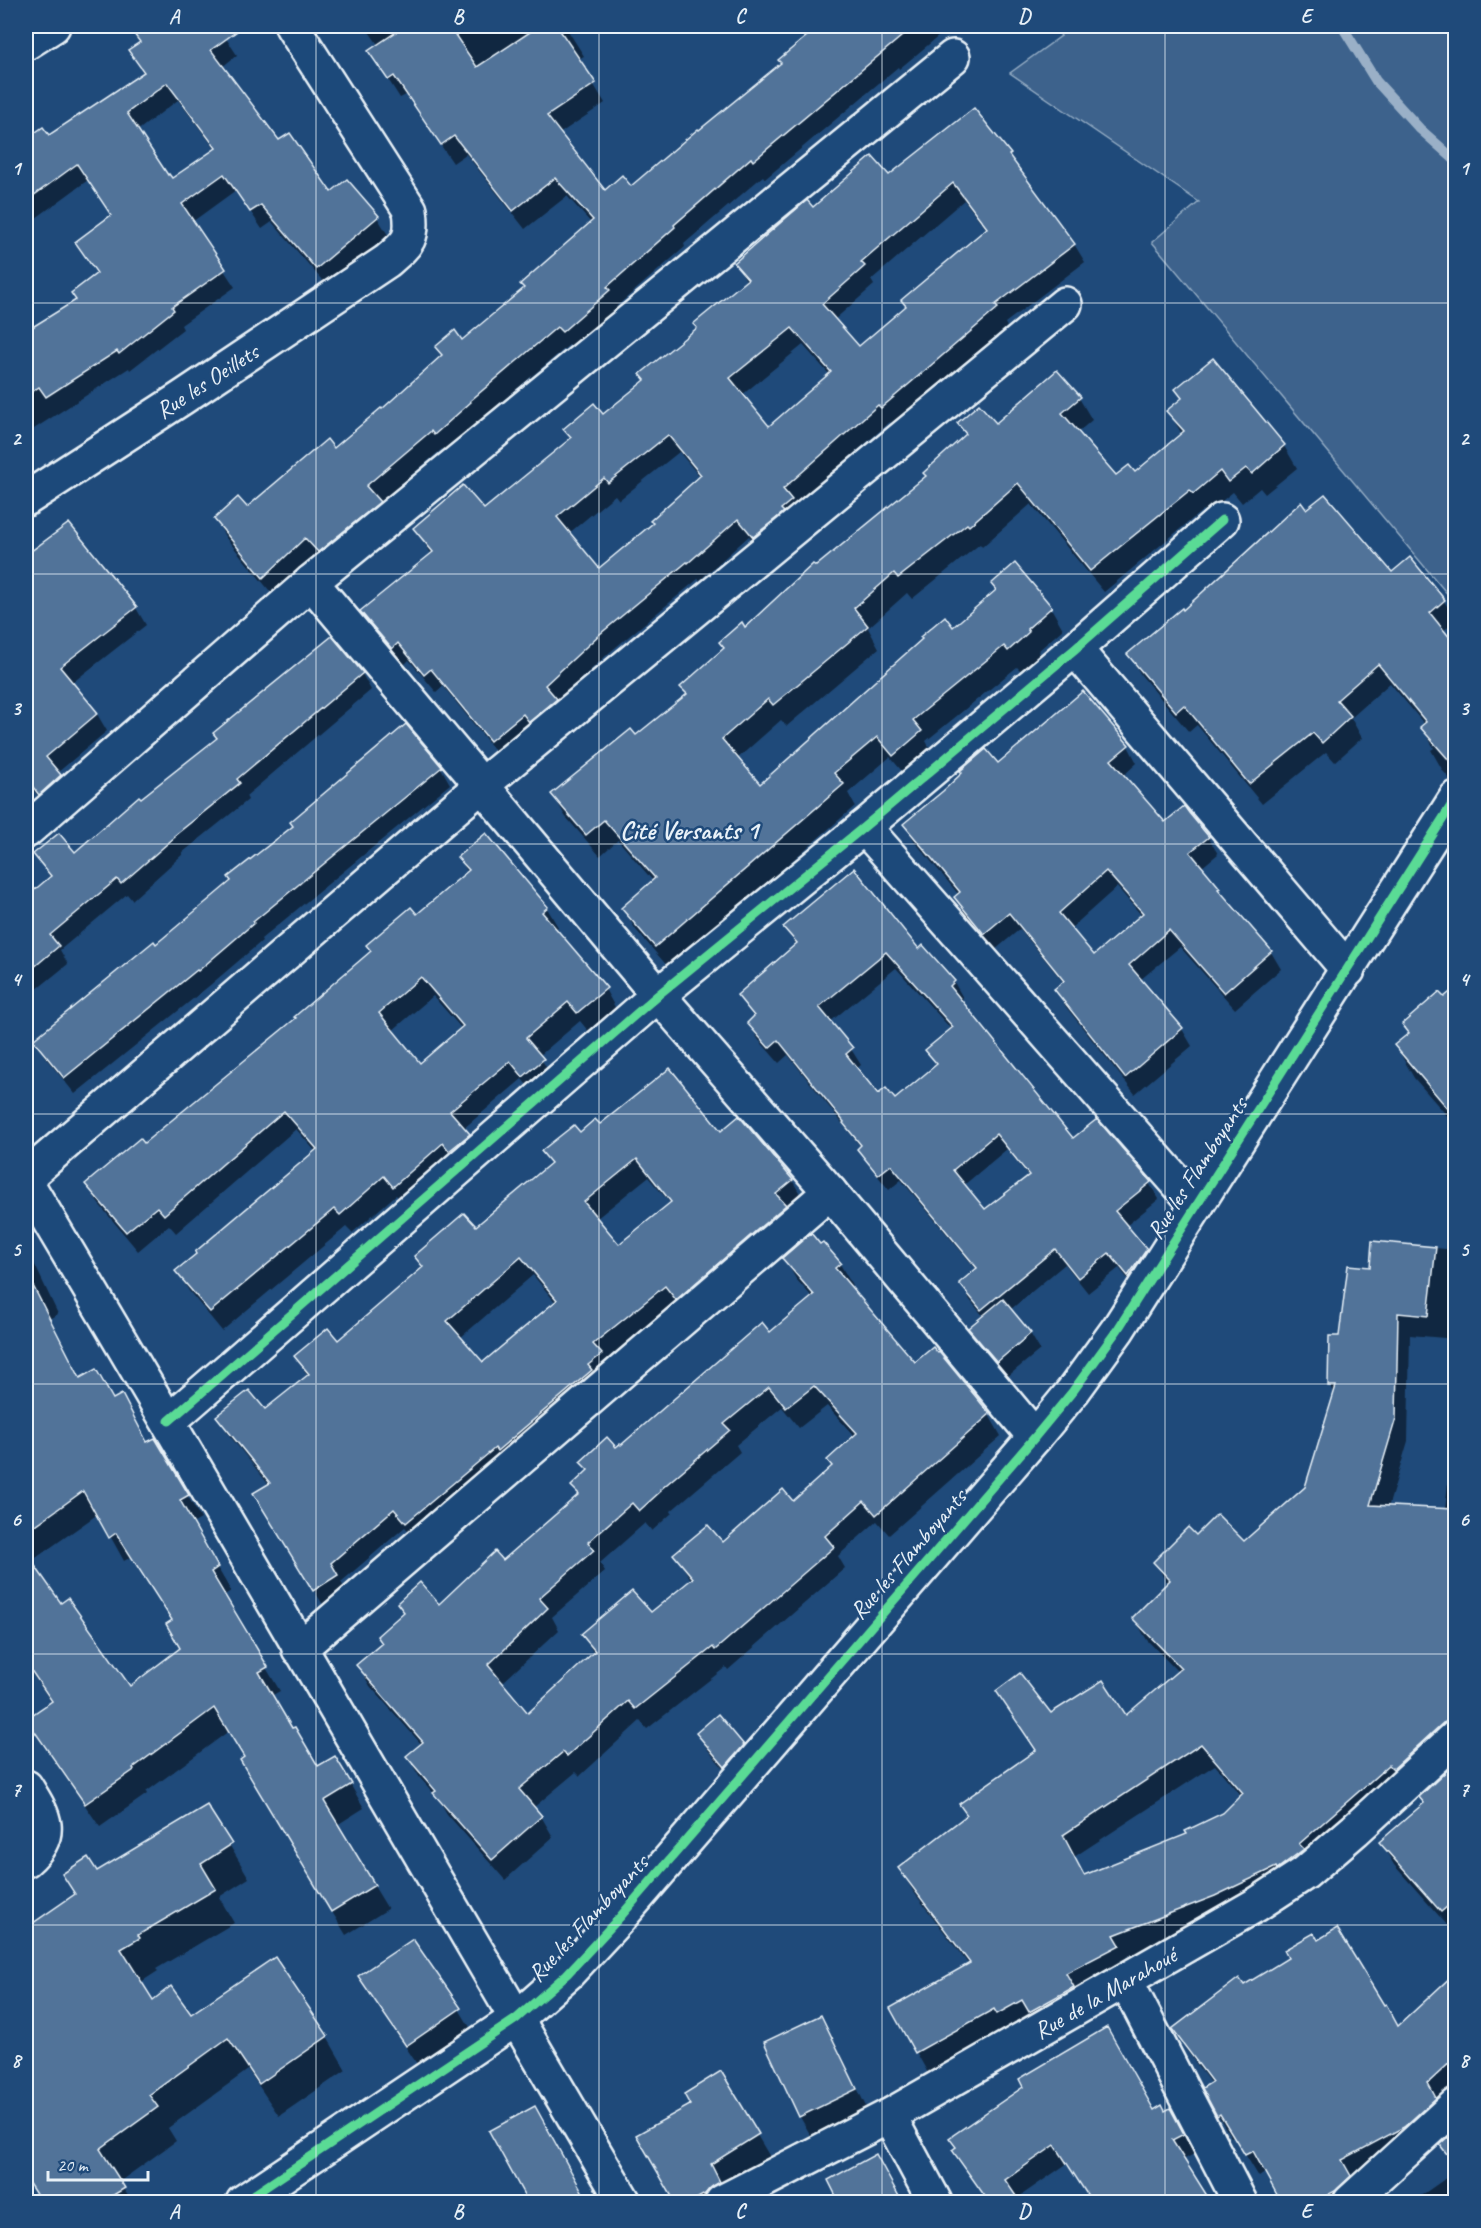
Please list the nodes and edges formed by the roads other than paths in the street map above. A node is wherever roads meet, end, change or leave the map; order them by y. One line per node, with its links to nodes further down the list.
1 (52, 26): 3 (street)
2 (292, 26): 6 (street, Rue les Oeillets)
3 (26, 44)
4 (953, 57): 8 (street)
5 (1065, 304): 10 (street)
6 (26, 499)
7 (1222, 520): 9 (street)
8 (311, 582): 10 (street); 13 (street)
9 (1075, 649): 12 (street); 14 (street)
10 (482, 784): 15 (street); 16 (street)
11 (1455, 798): 14 (street, Rue les Flamboyants)
12 (864, 827): 15 (street); 18 (street)
13 (26, 831)
14 (1348, 970): 18 (street, Rue les Flamboyants)
15 (658, 995): 17 (street); 19 (street)
16 (26, 1179): 19 (street)
17 (830, 1192): 20 (street); 21 (street)
18 (1197, 1205): 20 (street, Rue les Flamboyants)
19 (169, 1421): 21 (street)
20 (1035, 1437): 26 (street, Rue les Flamboyants)
21 (300, 1649): 26 (street)
22 (1455, 1737): 25 (street, Rue de la Marahoué)
23 (26, 1787): 24 (street)
24 (26, 1860)
25 (1126, 1981): 28 (street, Rue de la Marahoué); 33 (street)
26 (516, 2019): 29 (street, Rue les Flamboyants); 30 (street)
27 (1455, 2106): 34 (street)
28 (889, 2115): 31 (street, Rue de la Marahoué); 32 (street)
29 (243, 2202)
30 (624, 2202)
31 (722, 2202)
32 (936, 2202)
33 (1240, 2202)
34 (1350, 2202)

